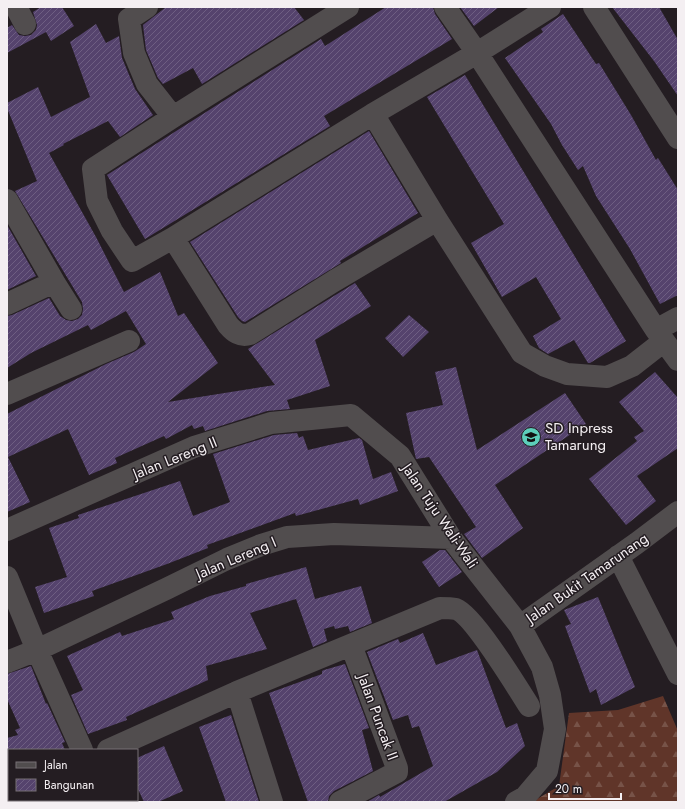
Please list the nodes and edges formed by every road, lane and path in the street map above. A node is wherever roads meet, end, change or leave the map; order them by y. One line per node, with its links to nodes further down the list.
1 (147, 7): 9 (street)
2 (348, 7): 6 (street)
3 (445, 7): 7 (street)
4 (550, 7): 7 (street)
5 (594, 7): 10 (street)
6 (322, 14): 9 (street)
7 (477, 53): 8 (street); 18 (street)
8 (373, 114): 12 (street); 13 (street)
9 (173, 117): 13 (street)
10 (678, 138)
11 (7, 200): 14 (street)
12 (437, 220): 13 (street); 18 (street)
13 (173, 238)
14 (54, 282): 15 (street); 16 (street)
15 (7, 304)
16 (71, 309)
17 (678, 318): 18 (street)
18 (660, 336): 20 (street)
19 (129, 341): 21 (street)
20 (678, 360)
21 (7, 394)
22 (351, 415): 24 (street, Jalan Lereng II); 25 (street, Jalan Tuju Wali-Wali)
23 (678, 512): 26 (street, Jalan Bukit Tamarunang)
24 (7, 530)
25 (451, 538): 28 (street, Jalan Tuju Wali-Wali); 30 (street, Jalan Lereng I)
26 (618, 556): 28 (street, Jalan Bukit Tamarunang); 32 (street)
27 (7, 577): 30 (street)
28 (520, 626): 39 (street, Jalan Bukit Tamarunang)
29 (352, 646): 33 (street); 34 (street); 38 (street, Jalan Puncak II)
30 (37, 650): 31 (street, Jalan Lereng I); 35 (street)
31 (7, 662)
32 (678, 674)
33 (237, 692): 36 (street); 37 (street)
34 (529, 706)
35 (79, 749)
36 (110, 749)
37 (272, 802)
38 (340, 802)
39 (516, 802)

